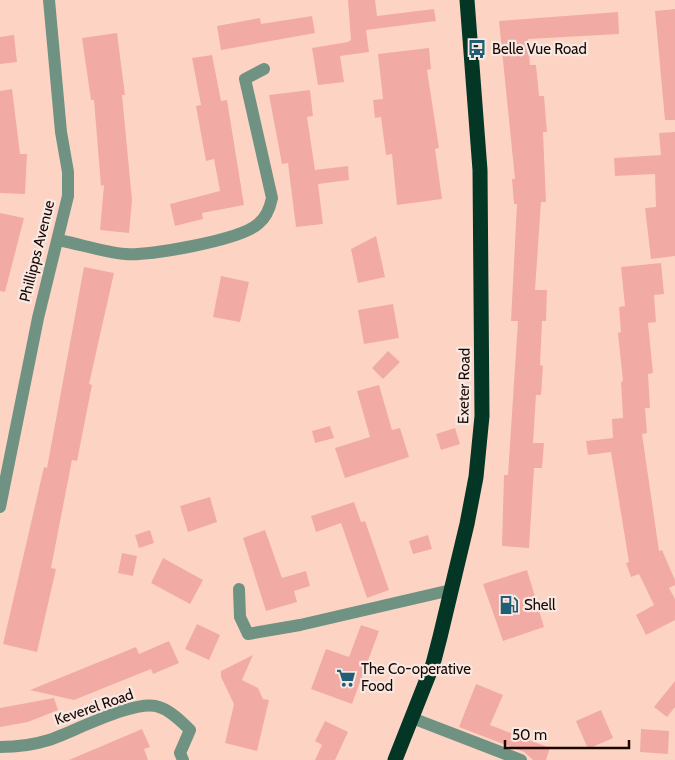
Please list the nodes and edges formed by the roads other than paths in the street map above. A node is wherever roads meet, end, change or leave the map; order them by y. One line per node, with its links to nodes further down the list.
1 (49, 0): 4 (street, Phillipps Avenue)
2 (467, 0): 7 (highway, Exeter Road)
3 (264, 69): 4 (street)
4 (58, 240): 5 (street, Phillipps Avenue)
5 (0, 507)
6 (240, 589): 7 (street)
7 (451, 590): 8 (highway, Exeter Road)
8 (412, 718): 11 (highway, Exeter Road); 12 (street)
9 (0, 747): 10 (street, Keverel Road)
10 (183, 760)
11 (395, 760)
12 (521, 760)

